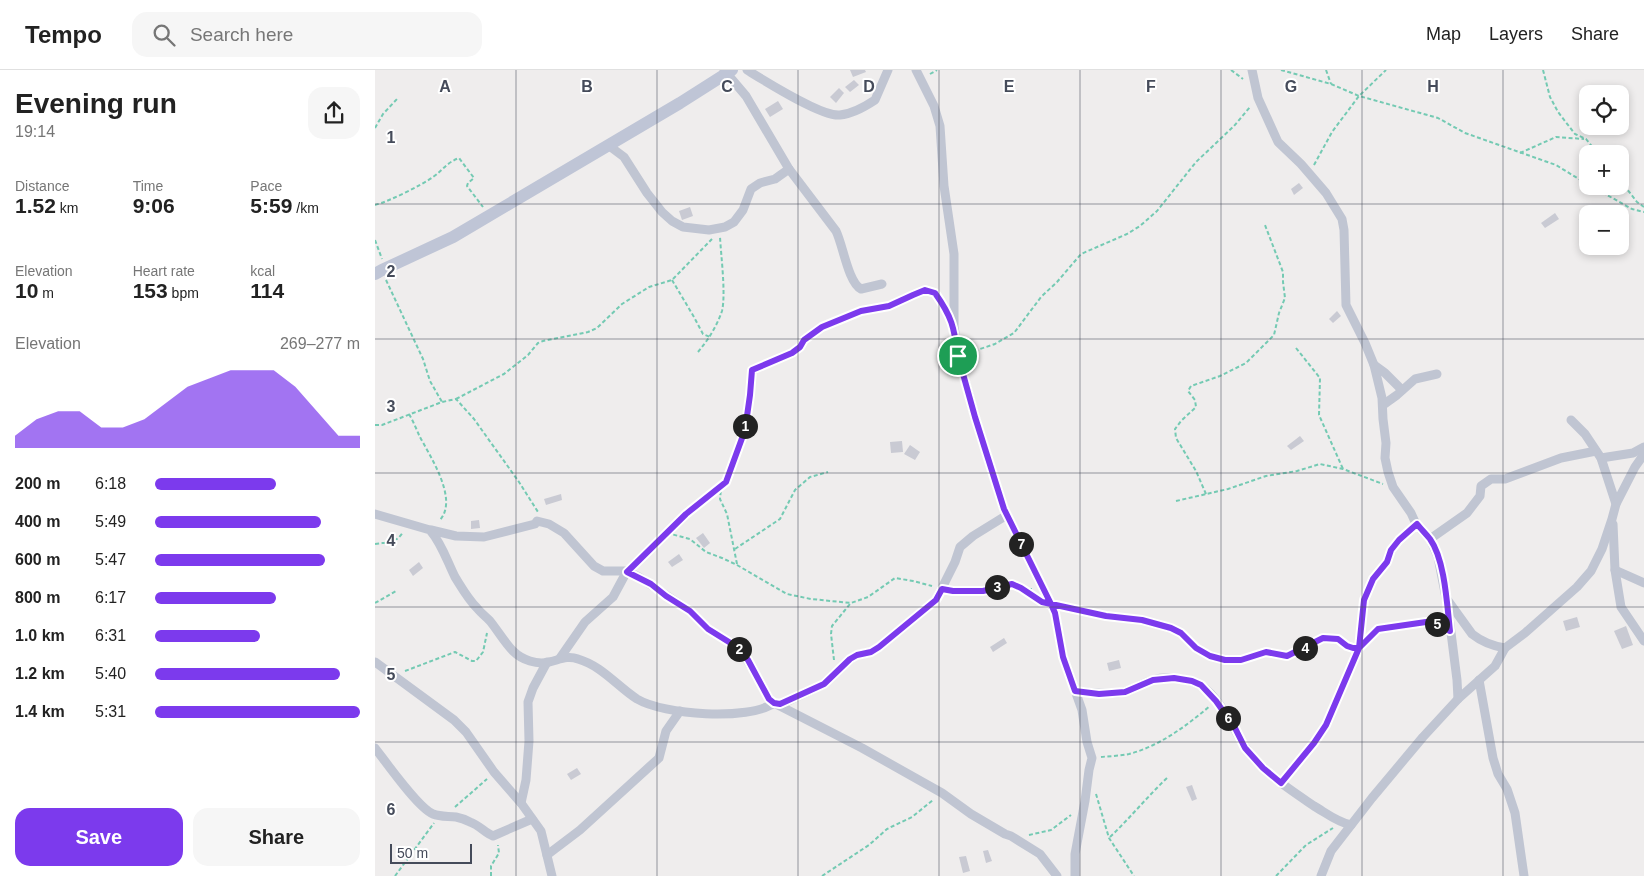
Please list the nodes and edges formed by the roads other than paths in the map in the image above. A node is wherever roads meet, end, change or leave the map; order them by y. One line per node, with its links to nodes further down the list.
1 (747, 70): 2 (street)
2 (888, 70)
3 (916, 70): 20 (street)
4 (1252, 70): 10 (street)
5 (727, 71): 6 (street); 7 (street)
6 (608, 145): 7 (street); 8 (street)
7 (789, 169): 9 (street)
8 (378, 272)
9 (882, 284)
10 (1374, 365): 12 (street); 13 (street)
11 (1437, 374): 12 (street)
12 (1402, 390): 13 (street)
13 (1383, 405): 23 (street)
14 (1571, 420): 16 (street)
15 (1644, 447): 16 (street)
16 (1599, 454): 18 (street); 23 (street)
17 (1644, 454): 18 (street)
18 (1616, 504): 21 (street)
19 (375, 514): 22 (street)
20 (1007, 515): 34 (street); 36 (street)
21 (1612, 519): 24 (street); 29 (street)
22 (431, 530): 25 (street); 32 (street)
23 (1430, 539): 27 (street)
24 (1615, 570): 26 (street); 28 (street)
25 (627, 572): 30 (street); 36 (street)
26 (1644, 583)
27 (1446, 598): 29 (street); 35 (street)
28 (1644, 641)
29 (1505, 648): 33 (street)
30 (560, 658): 32 (street); 37 (street)
31 (375, 662): 39 (street)
32 (547, 662): 39 (street)
33 (1479, 680): 35 (street); 47 (street)
34 (1075, 691): 41 (street); 45 (street)
35 (1458, 699): 41 (street)
36 (774, 703): 37 (street); 44 (street)
37 (680, 711): 42 (street)
38 (375, 748): 40 (street)
39 (521, 803): 40 (street)
40 (532, 819): 42 (street)
41 (1351, 825): 46 (street)
42 (547, 855): 43 (street)
43 (552, 876)
44 (1057, 876)
45 (1075, 876)
46 (1321, 876)
47 (1524, 876)

